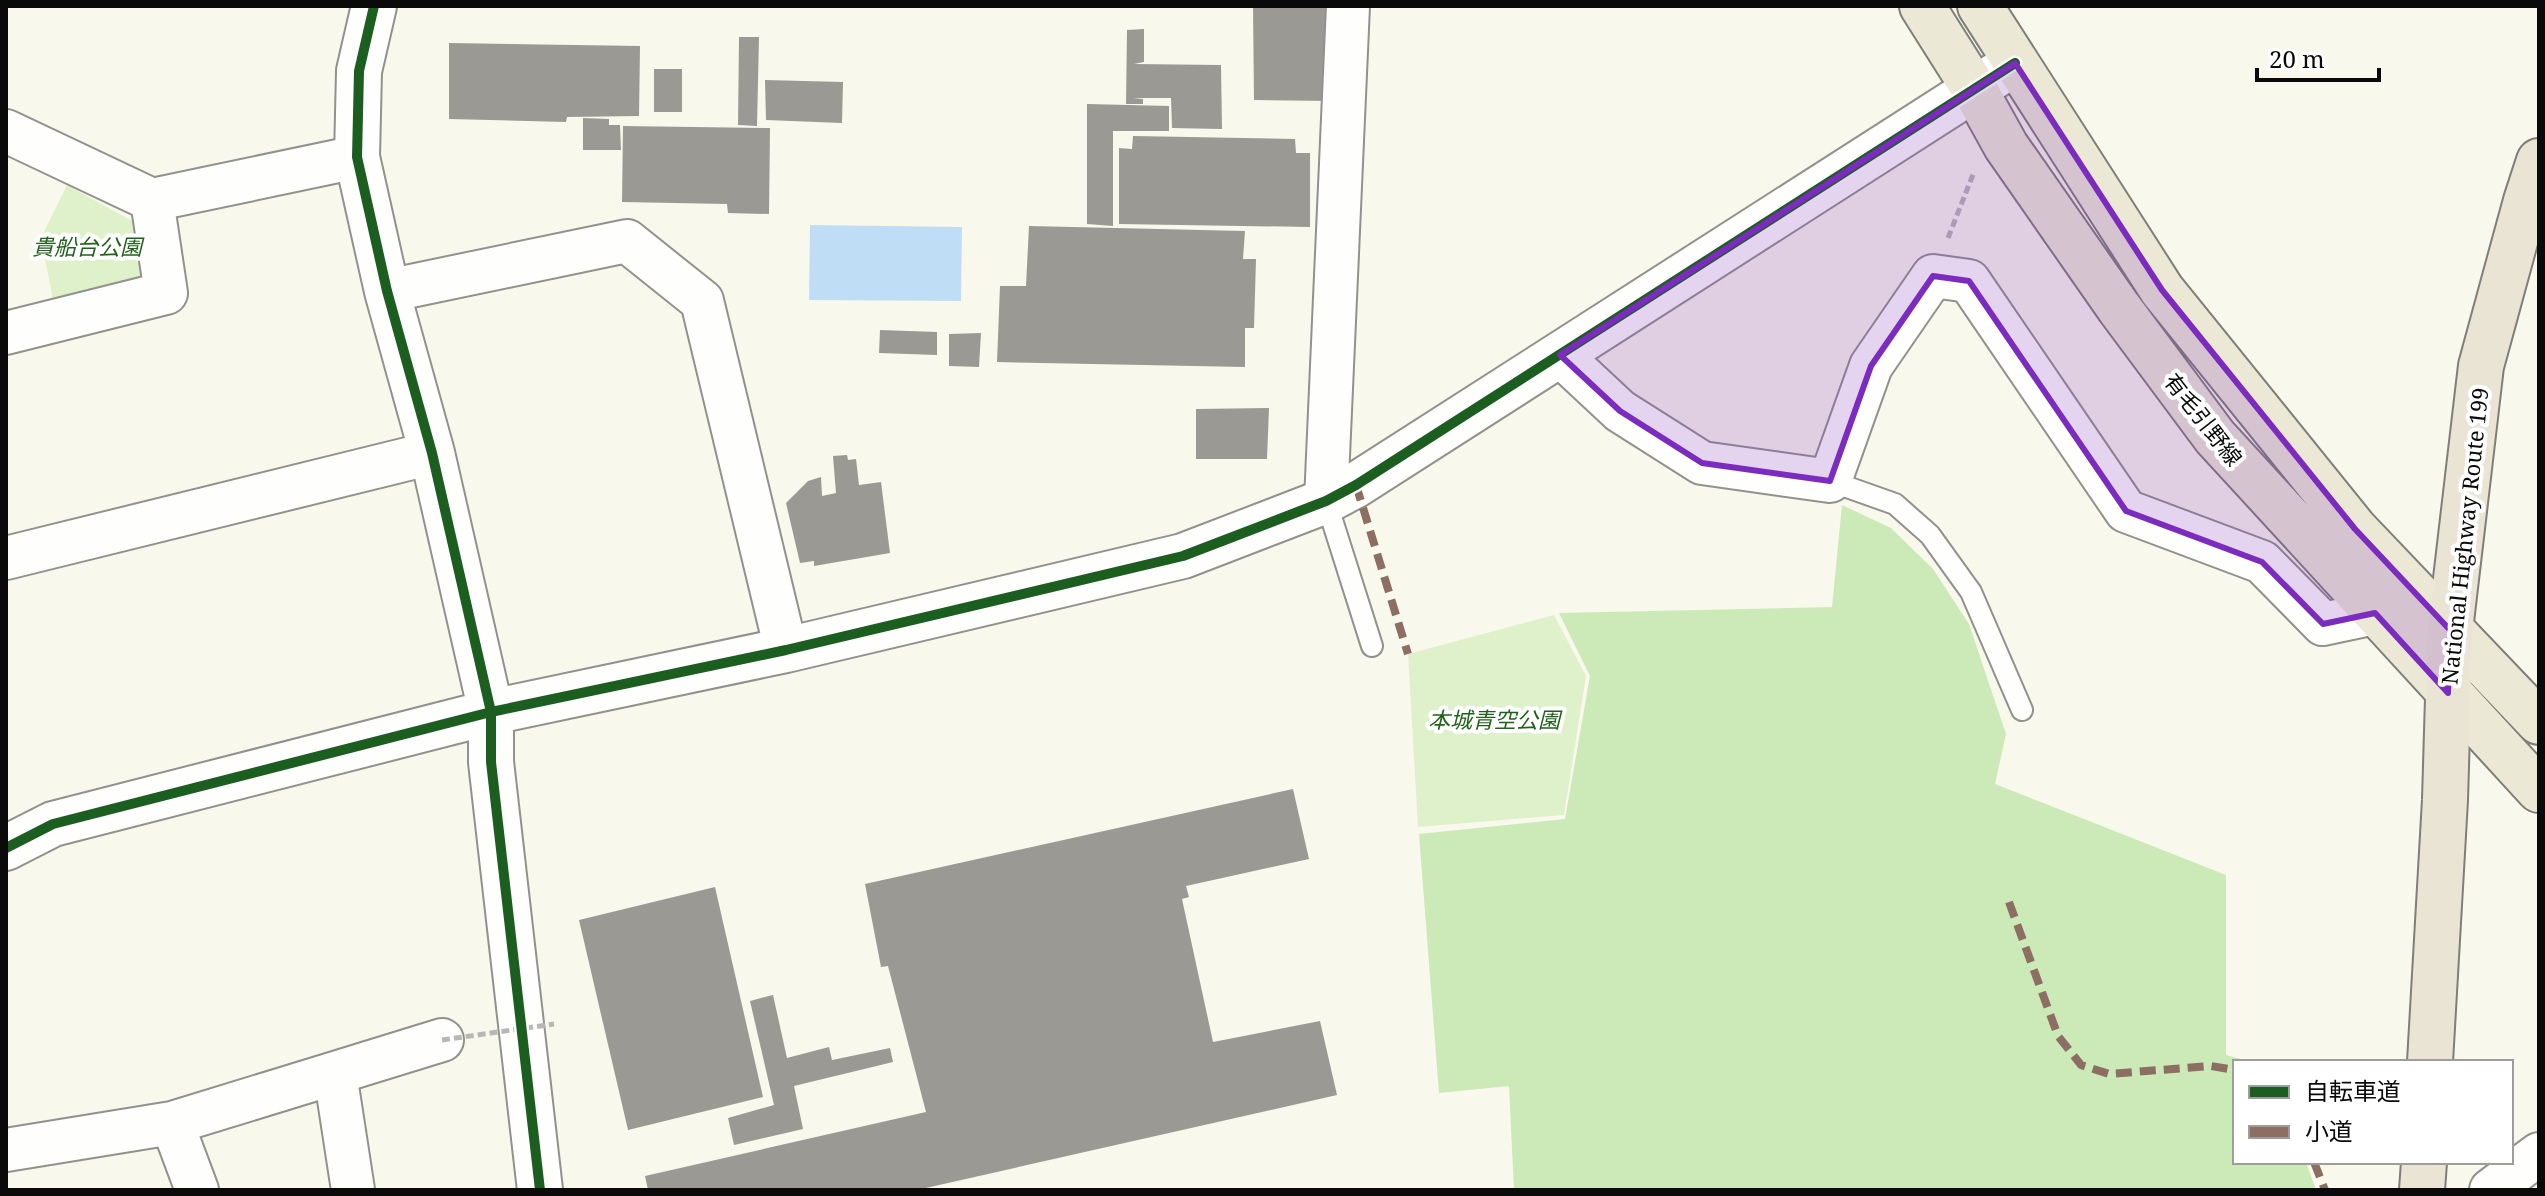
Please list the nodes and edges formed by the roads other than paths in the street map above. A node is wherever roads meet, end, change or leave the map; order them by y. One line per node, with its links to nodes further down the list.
1 (374, 6): 8 (street)
2 (1348, 6): 16 (street)
3 (1922, 6): 6 (main road, 有毛引野線)
4 (1980, 6): 5 (main road)
5 (2015, 63): 6 (street); 19 (main road)
6 (1975, 90): 13 (street); 18 (main road, 有毛引野線)
7 (6, 131): 10 (street)
8 (357, 157): 10 (street); 11 (street)
9 (2535, 191): 19 (highway, National Highway Route 199)
10 (152, 200): 12 (street)
11 (387, 291): 14 (street); 21 (street)
12 (6, 333)
13 (1560, 355): 15 (street); 16 (street)
14 (432, 453): 17 (street); 24 (street)
15 (1830, 481): 18 (street); 23 (lane)
16 (1326, 501): 20 (lane); 21 (street)
17 (6, 558)
18 (2375, 613): 22 (main road, 有毛引野線)
19 (2450, 630): 22 (highway, National Highway Route 199); 25 (main road)
20 (1372, 646)
21 (786, 650): 24 (street)
22 (2448, 693): 26 (main road, 有毛引野線); 29 (highway, National Highway Route 199)
23 (2022, 710)
24 (491, 712): 27 (street); 37 (street)
25 (2539, 722)
26 (2539, 790)
27 (6, 848)
28 (442, 1040): 30 (street)
29 (2430, 1060)
30 (335, 1073): 31 (street); 36 (street)
31 (172, 1123): 32 (street); 35 (street)
32 (6, 1150)
33 (2539, 1154): 39 (street)
34 (2424, 1164): 38 (highway)
35 (197, 1190)
36 (353, 1190)
37 (540, 1190)
38 (2422, 1190)
39 (2491, 1190)

